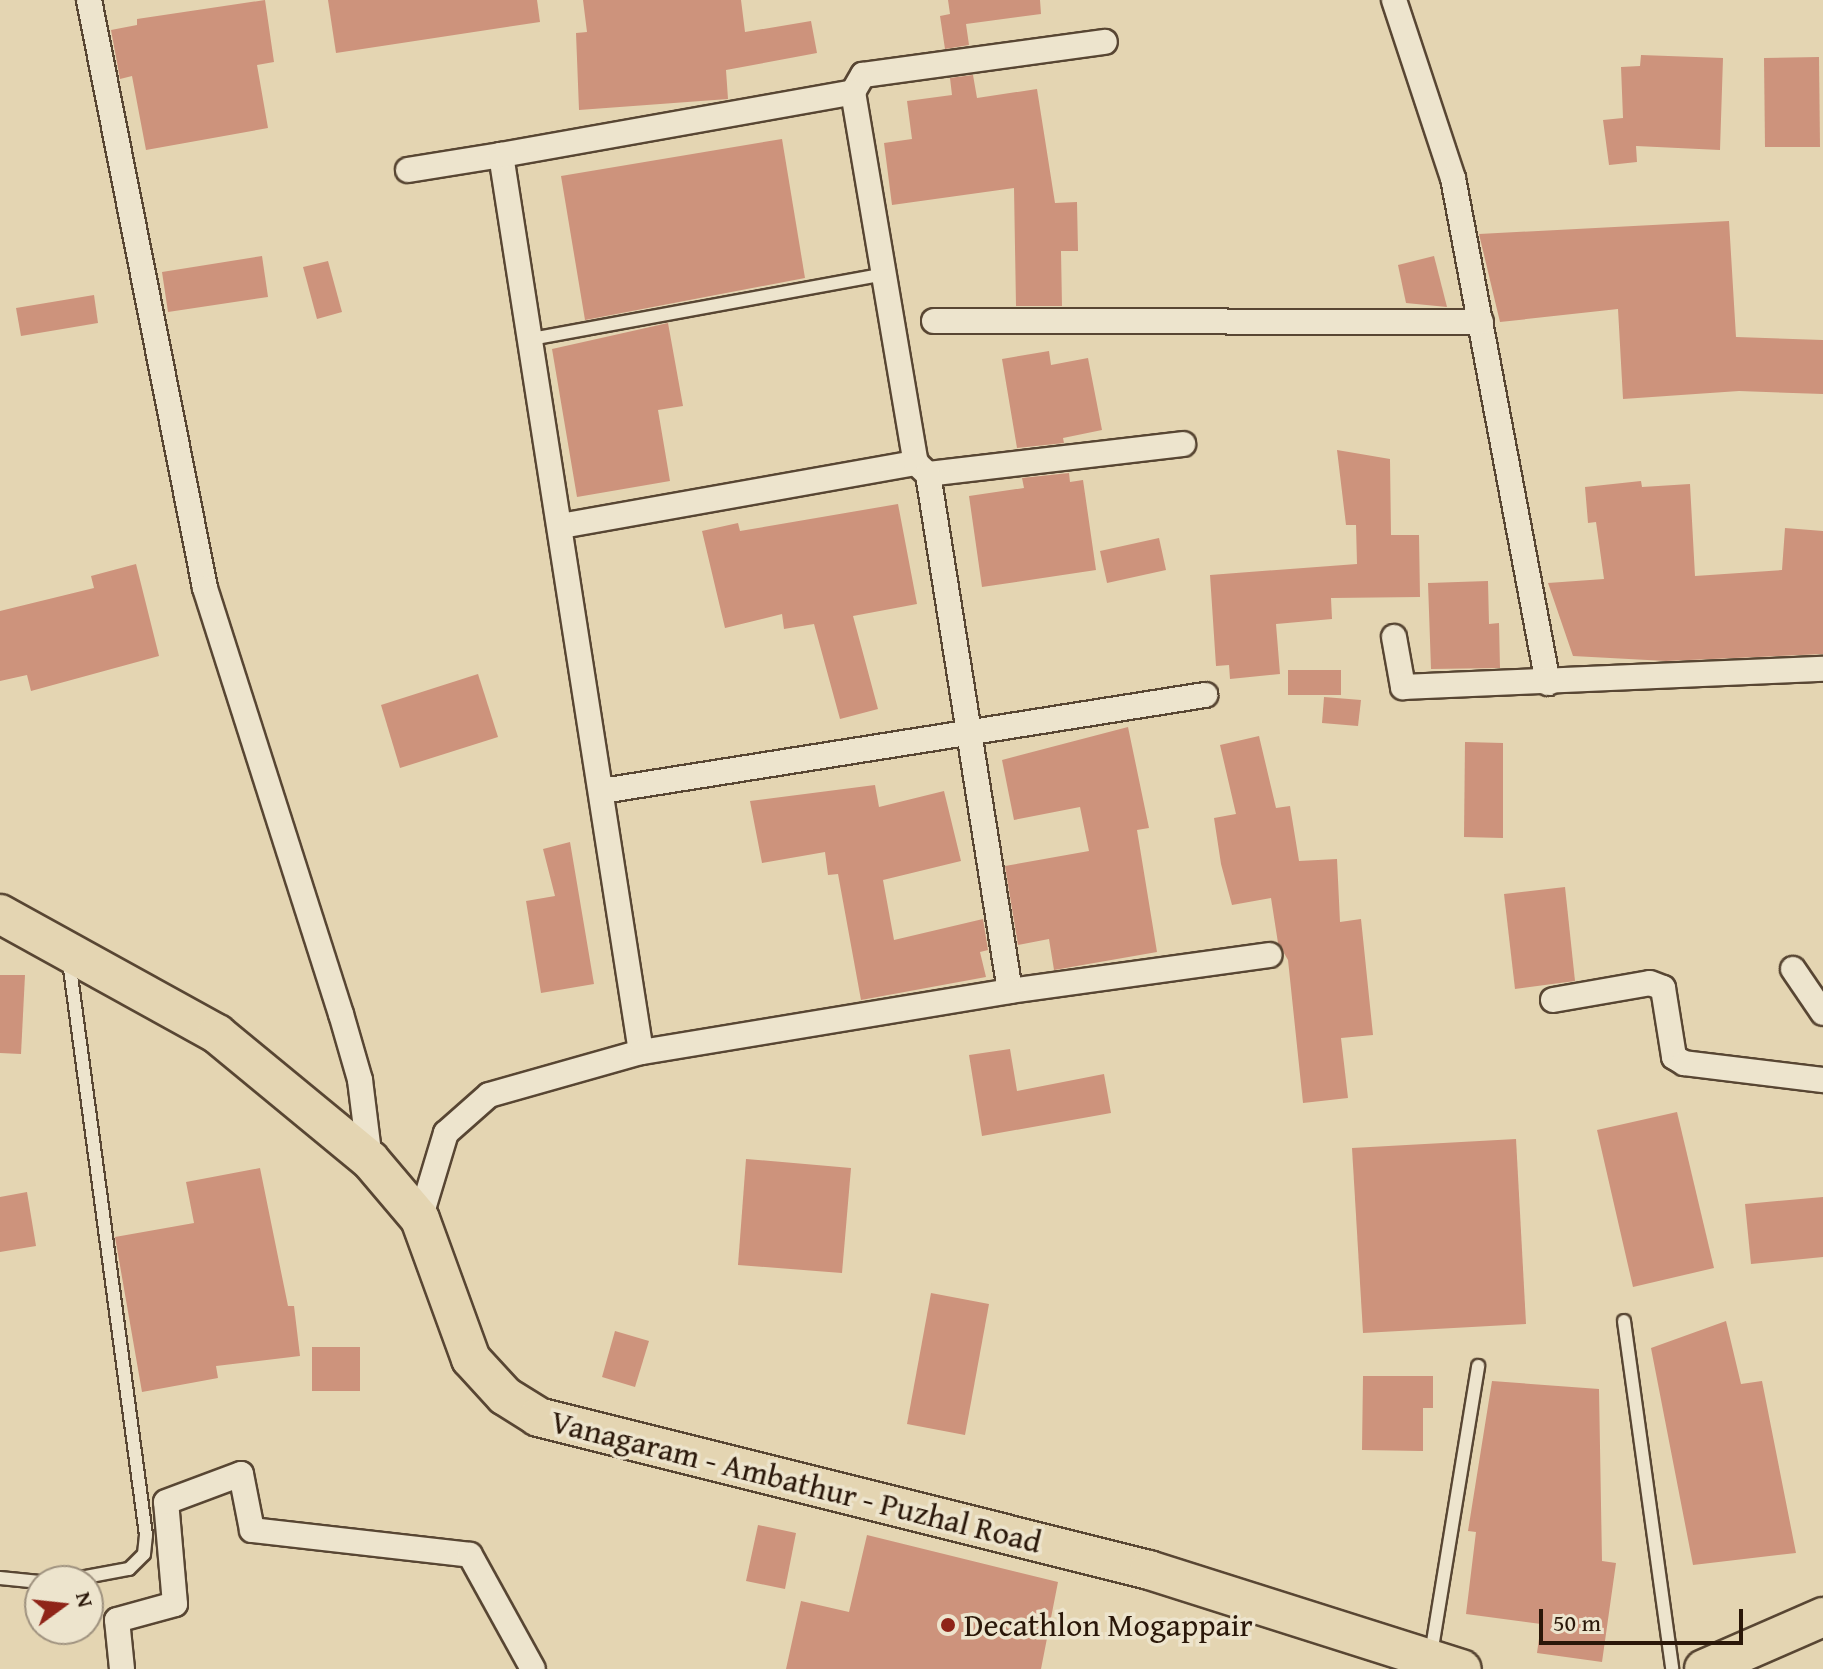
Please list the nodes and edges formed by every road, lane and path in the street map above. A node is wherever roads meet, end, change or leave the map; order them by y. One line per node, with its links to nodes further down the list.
1 (89, 0): 29 (street)
2 (1394, 0): 9 (street)
3 (1105, 42): 4 (street)
4 (853, 92): 5 (street); 7 (street)
5 (501, 155): 6 (street); 10 (street)
6 (408, 170)
7 (884, 274): 10 (lane); 12 (street)
8 (934, 321): 9 (street)
9 (1481, 322): 16 (street)
10 (531, 339): 13 (street)
11 (1183, 444): 12 (street)
12 (922, 469): 13 (street); 18 (street)
13 (561, 526): 19 (street)
14 (1394, 637): 16 (street)
15 (1823, 669): 16 (street)
16 (1548, 683)
17 (1205, 695): 18 (street)
18 (965, 733): 19 (street); 24 (street)
19 (602, 791): 27 (street)
20 (0, 914): 21 (main road, Vanagaram - Ambathur - Puzhal Road)
21 (68, 952): 29 (main road, Vanagaram - Ambathur - Puzhal Road); 33 (lane)
22 (1270, 955): 24 (street)
23 (1793, 969): 26 (street)
24 (1010, 991): 27 (street)
25 (1553, 1000): 28 (street)
26 (1823, 1013)
27 (641, 1052): 30 (street)
28 (1823, 1080)
29 (370, 1160): 30 (main road, Vanagaram - Ambathur - Puzhal Road)
30 (420, 1219): 37 (main road, Vanagaram - Ambathur - Puzhal Road)
31 (1624, 1321): 40 (lane)
32 (1478, 1366): 37 (lane)
33 (104, 1574)
34 (0, 1578): 35 (lane)
35 (24, 1580)
36 (1823, 1617): 41 (main road)
37 (1446, 1665)
38 (122, 1669): 39 (street)
39 (533, 1669)
40 (1672, 1669)
41 (1704, 1669)

